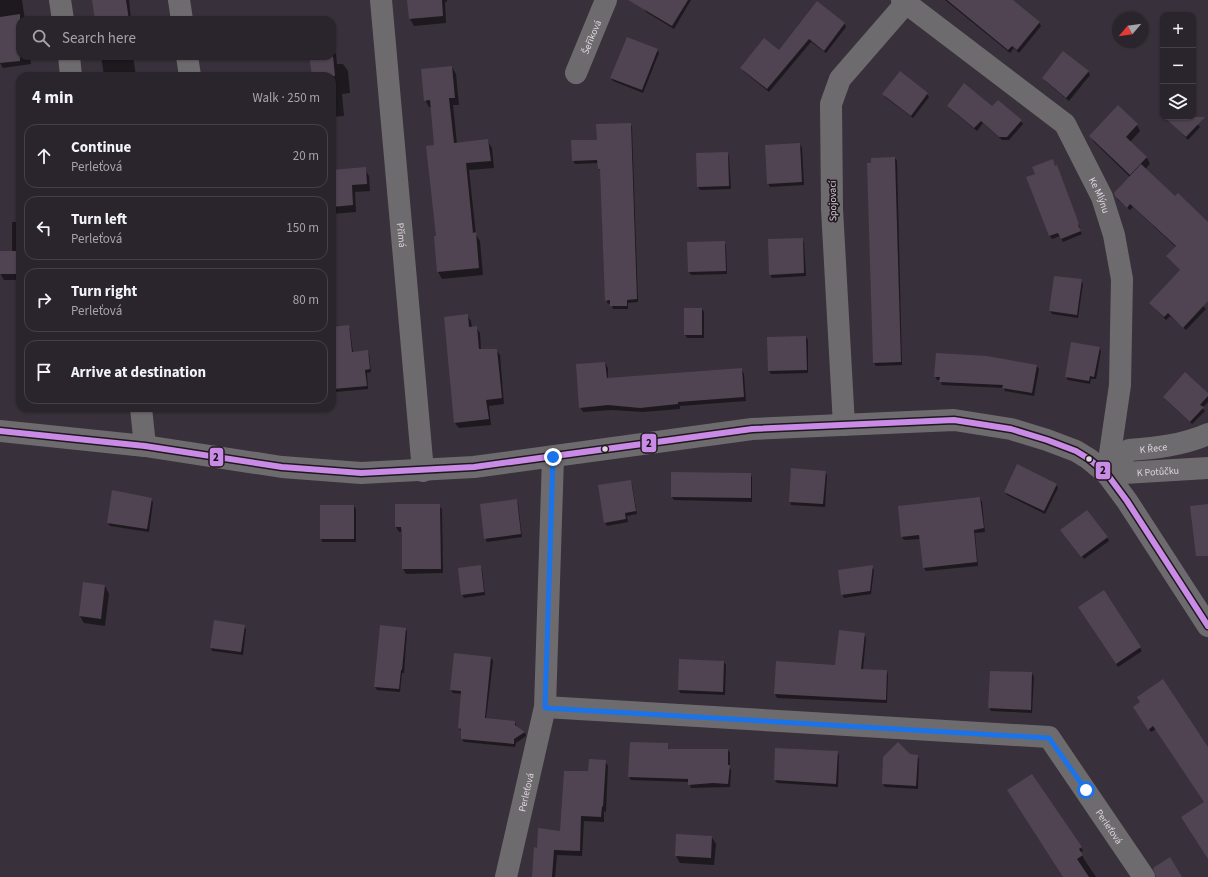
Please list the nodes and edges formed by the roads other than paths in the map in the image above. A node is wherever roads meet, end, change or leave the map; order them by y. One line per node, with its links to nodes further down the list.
1 (60, 0): 6 (street)
2 (179, 0): 7 (street)
3 (381, 0): 20 (street, Přímá)
4 (606, 0): 12 (street, Šeříková)
5 (904, 2): 14 (street, Spojovací); 21 (street, Ke Mlýnu)
6 (62, 16)
7 (181, 16)
8 (69, 60): 10 (street)
9 (188, 60): 11 (street)
10 (70, 72)
11 (189, 72)
12 (576, 73)
13 (141, 412): 17 (street)
14 (844, 425): 18 (street); 21 (street)
15 (0, 431): 17 (street)
16 (1208, 434): 21 (street, K Řece)
17 (145, 446): 20 (street)
18 (553, 457): 20 (street); 23 (street, Perleťová)
19 (1208, 468): 21 (street, K Potůčku)
20 (423, 471)
21 (1107, 474): 22 (street)
22 (1208, 626)
23 (545, 708): 24 (street, Perleťová); 25 (street, Perleťová)
24 (506, 877)
25 (1144, 877)

